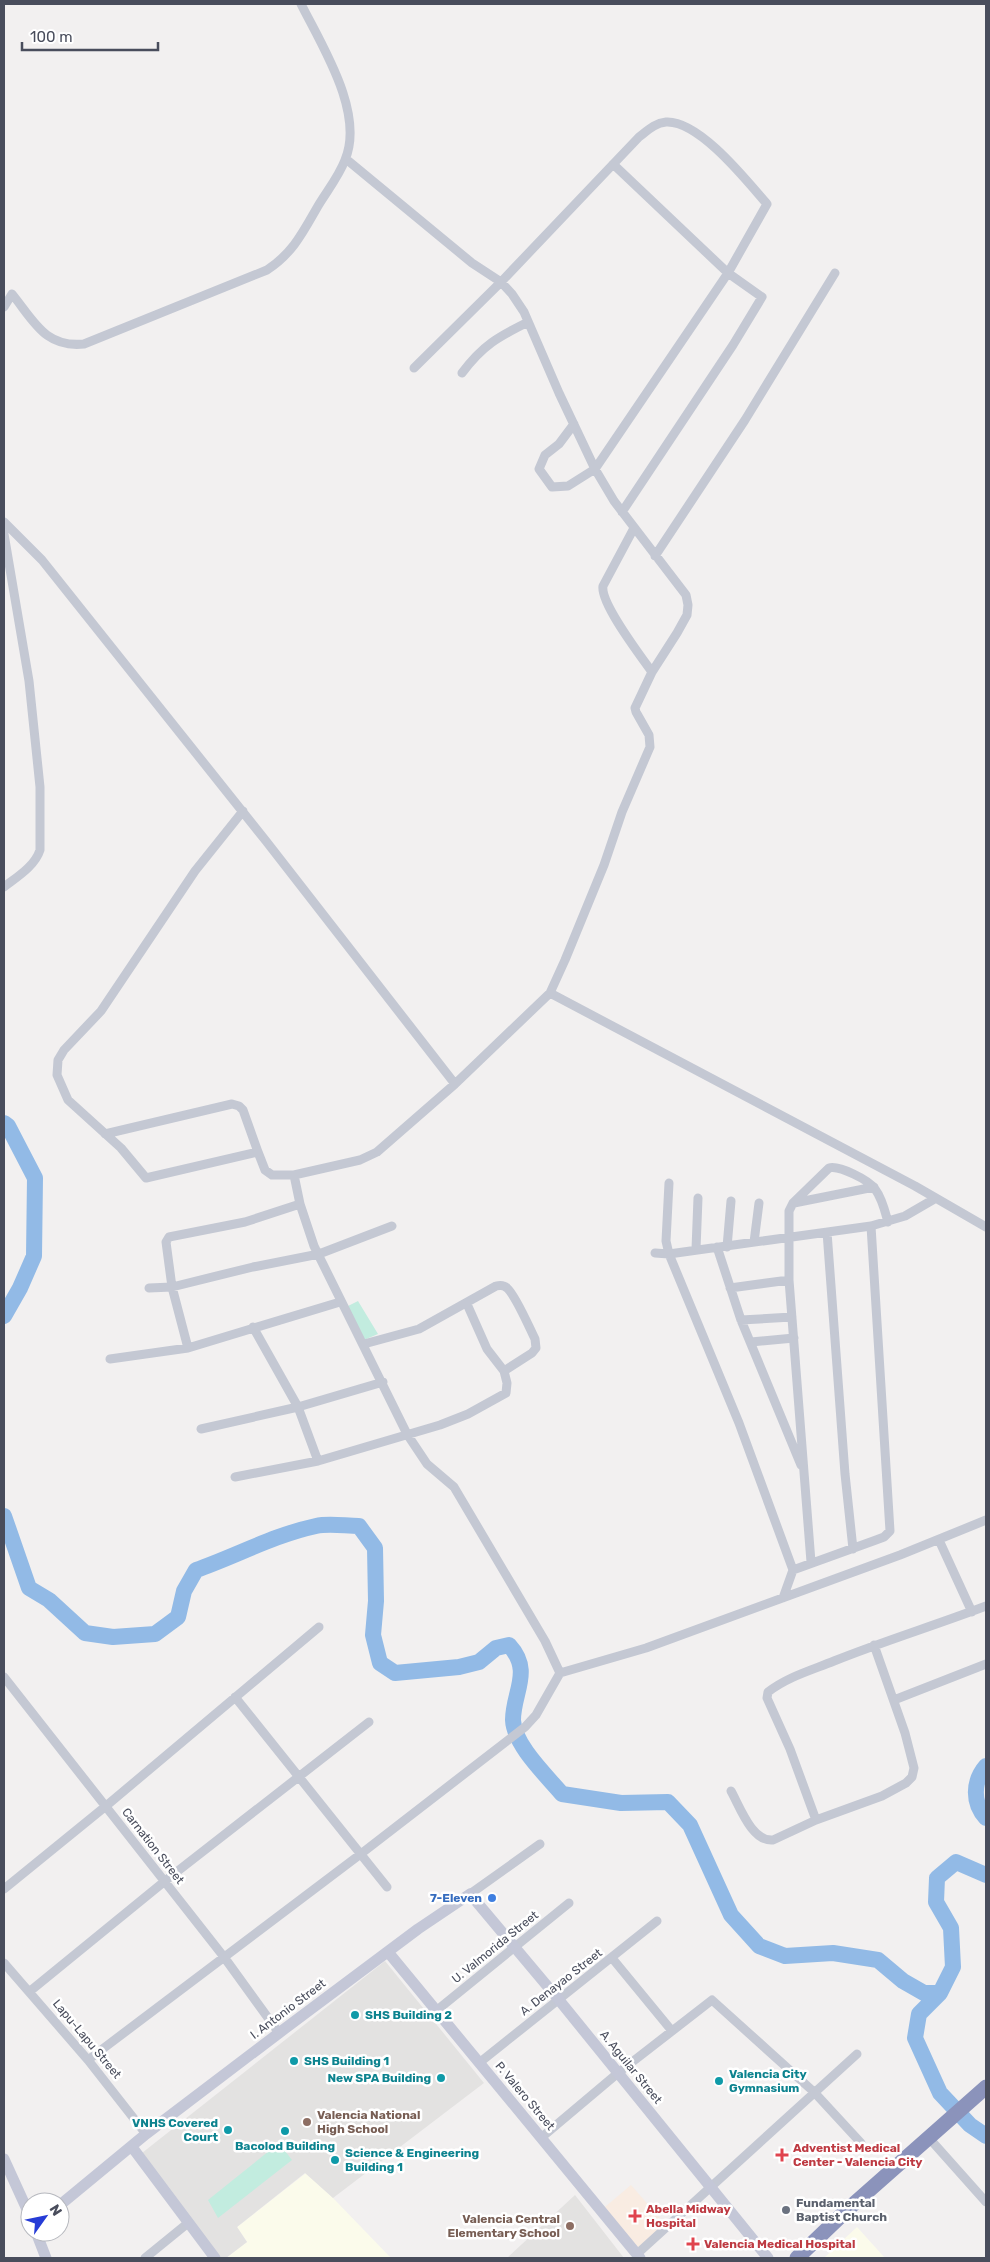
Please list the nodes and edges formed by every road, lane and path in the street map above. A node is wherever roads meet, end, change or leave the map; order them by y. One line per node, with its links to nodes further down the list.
1 (301, 4): 2 (street)
2 (346, 160): 6 (street); 7 (street)
3 (613, 164): 4 (street); 4 (street); 6 (street)
4 (728, 272): 12 (street); 13 (street)
5 (835, 274): 17 (street)
6 (501, 282): 8 (street); 9 (street)
7 (4, 306)
8 (528, 322): 10 (street); 11 (street)
9 (414, 368)
10 (462, 373)
11 (574, 424): 12 (street); 12 (street)
12 (595, 469): 13 (street)
13 (622, 512): 15 (street)
14 (4, 522): 19 (street)
15 (634, 528): 17 (street); 18 (street)
16 (4, 534): 20 (street)
17 (655, 556): 18 (street)
18 (652, 672): 21 (street)
19 (243, 811): 22 (street); 23 (street)
20 (4, 887)
21 (550, 993): 22 (street); 29 (street)
22 (455, 1084): 25 (street)
23 (105, 1134): 24 (street); 24 (street)
24 (258, 1152): 25 (street)
25 (294, 1175): 33 (street)
26 (669, 1183): 46 (street)
27 (874, 1186): 32 (street); 32 (street); 34 (street)
28 (698, 1198): 43 (street)
29 (936, 1198): 34 (street); 37 (street)
30 (730, 1201): 41 (street)
31 (759, 1203): 40 (street)
32 (793, 1203): 39 (street)
33 (300, 1204): 45 (street); 48 (street)
34 (888, 1222): 36 (street)
35 (392, 1226): 45 (street)
36 (871, 1226): 38 (street); 71 (street)
37 (986, 1227)
38 (827, 1232): 39 (street); 71 (street)
39 (788, 1237): 40 (street); 47 (street)
40 (754, 1242): 41 (street)
41 (727, 1246): 42 (street)
42 (717, 1247): 43 (street); 50 (street)
43 (696, 1249): 46 (street)
44 (654, 1253): 46 (street)
45 (319, 1254): 48 (street); 51 (street)
46 (669, 1254): 73 (street)
47 (788, 1280): 50 (street); 53 (street)
48 (172, 1287): 49 (street); 59 (street)
49 (150, 1288)
50 (730, 1288): 54 (street)
51 (340, 1302): 55 (street); 58 (street)
52 (467, 1304): 58 (street); 61 (street); 61 (street)
53 (792, 1317): 54 (street); 56 (street)
54 (741, 1320): 57 (street)
55 (253, 1328): 59 (street); 63 (street)
56 (794, 1338): 57 (street); 67 (street)
57 (751, 1342): 67 (street)
58 (364, 1344): 62 (street)
59 (188, 1348): 60 (street)
60 (110, 1359)
61 (504, 1371): 65 (street)
62 (382, 1382): 63 (street); 65 (street)
63 (298, 1407): 64 (street); 66 (street)
64 (201, 1429)
65 (407, 1434): 66 (street); 80 (street)
66 (318, 1461): 68 (street)
67 (805, 1474): 72 (street)
68 (236, 1477)
69 (986, 1520): 70 (street)
70 (938, 1540): 74 (street); 76 (street)
71 (853, 1548): 72 (street)
72 (811, 1562): 73 (street)
73 (793, 1570): 74 (street)
74 (783, 1598): 80 (street)
75 (986, 1606): 76 (street)
76 (972, 1612): 78 (street)
77 (318, 1626): 82 (street)
78 (874, 1645): 83 (street); 88 (street)
79 (986, 1664): 83 (street)
80 (560, 1673): 90 (street)
81 (4, 1677): 87 (street, Carnation Street)
82 (235, 1697): 85 (street); 87 (street)
83 (894, 1700): 88 (street)
84 (369, 1722): 85 (street)
85 (299, 1775): 90 (street); 91 (street)
86 (731, 1791): 88 (street)
87 (106, 1806): 91 (street, Carnation Street); 93 (street)
88 (816, 1820)
89 (540, 1844): 94 (street, I. Antonio Street)
90 (362, 1853): 92 (street); 99 (street)
91 (164, 1881): 99 (street, Carnation Street); 102 (street)
92 (387, 1887)
93 (4, 1889)
94 (470, 1894): 97 (street, A. Aguilar Street); 98 (street, I. Antonio Street)
95 (569, 1902): 97 (street, U. Valmorida Street)
96 (658, 1921): 100 (street, A. Denayao Street)
97 (514, 1948): 103 (street, A. Aguilar Street); 104 (street, U. Valmorida Street)
98 (388, 1952): 104 (street, P. Valero Street); 106 (street, I. Antonio Street)
99 (224, 1957): 106 (street, Carnation Street); 108 (street)
100 (612, 1958): 103 (street, A. Denayao Street); 105 (street)
101 (4, 1963): 102 (street, Lapu-Lapu Street)
102 (29, 1992): 108 (street, Lapu-Lapu Street)
103 (559, 2000): 109 (street, A. Denayao Street); 110 (street, A. Aguilar Street)
104 (436, 2011): 109 (street, P. Valero Street)
105 (672, 2031): 110 (street); 112 (street)
106 (279, 2033): 113 (street, I. Antonio Street)
107 (856, 2054): 112 (street)
108 (88, 2060): 113 (street, Lapu-Lapu Street)
109 (479, 2063): 114 (street, P. Valero Street)
110 (618, 2073): 114 (street); 119 (street, A. Aguilar Street)
111 (983, 2090): 115 (highway)
112 (814, 2092): 116 (street); 119 (street)
113 (146, 2134): 117 (street, I. Antonio Street)
114 (542, 2137): 125 (street, P. Valero Street)
115 (929, 2138): 122 (street); 130 (highway)
116 (861, 2143)
117 (132, 2147): 121 (street, I. Antonio Street); 123 (street)
118 (4, 2159): 120 (street)
119 (710, 2189): 125 (street); 129 (street, A. Aguilar Street)
120 (20, 2194)
121 (70, 2197)
122 (986, 2202)
123 (188, 2222): 127 (street); 128 (street)
124 (40, 2242): 126 (street)
125 (639, 2256)
126 (46, 2258)
127 (145, 2258)
128 (215, 2258)
129 (768, 2258)
130 (796, 2258)

